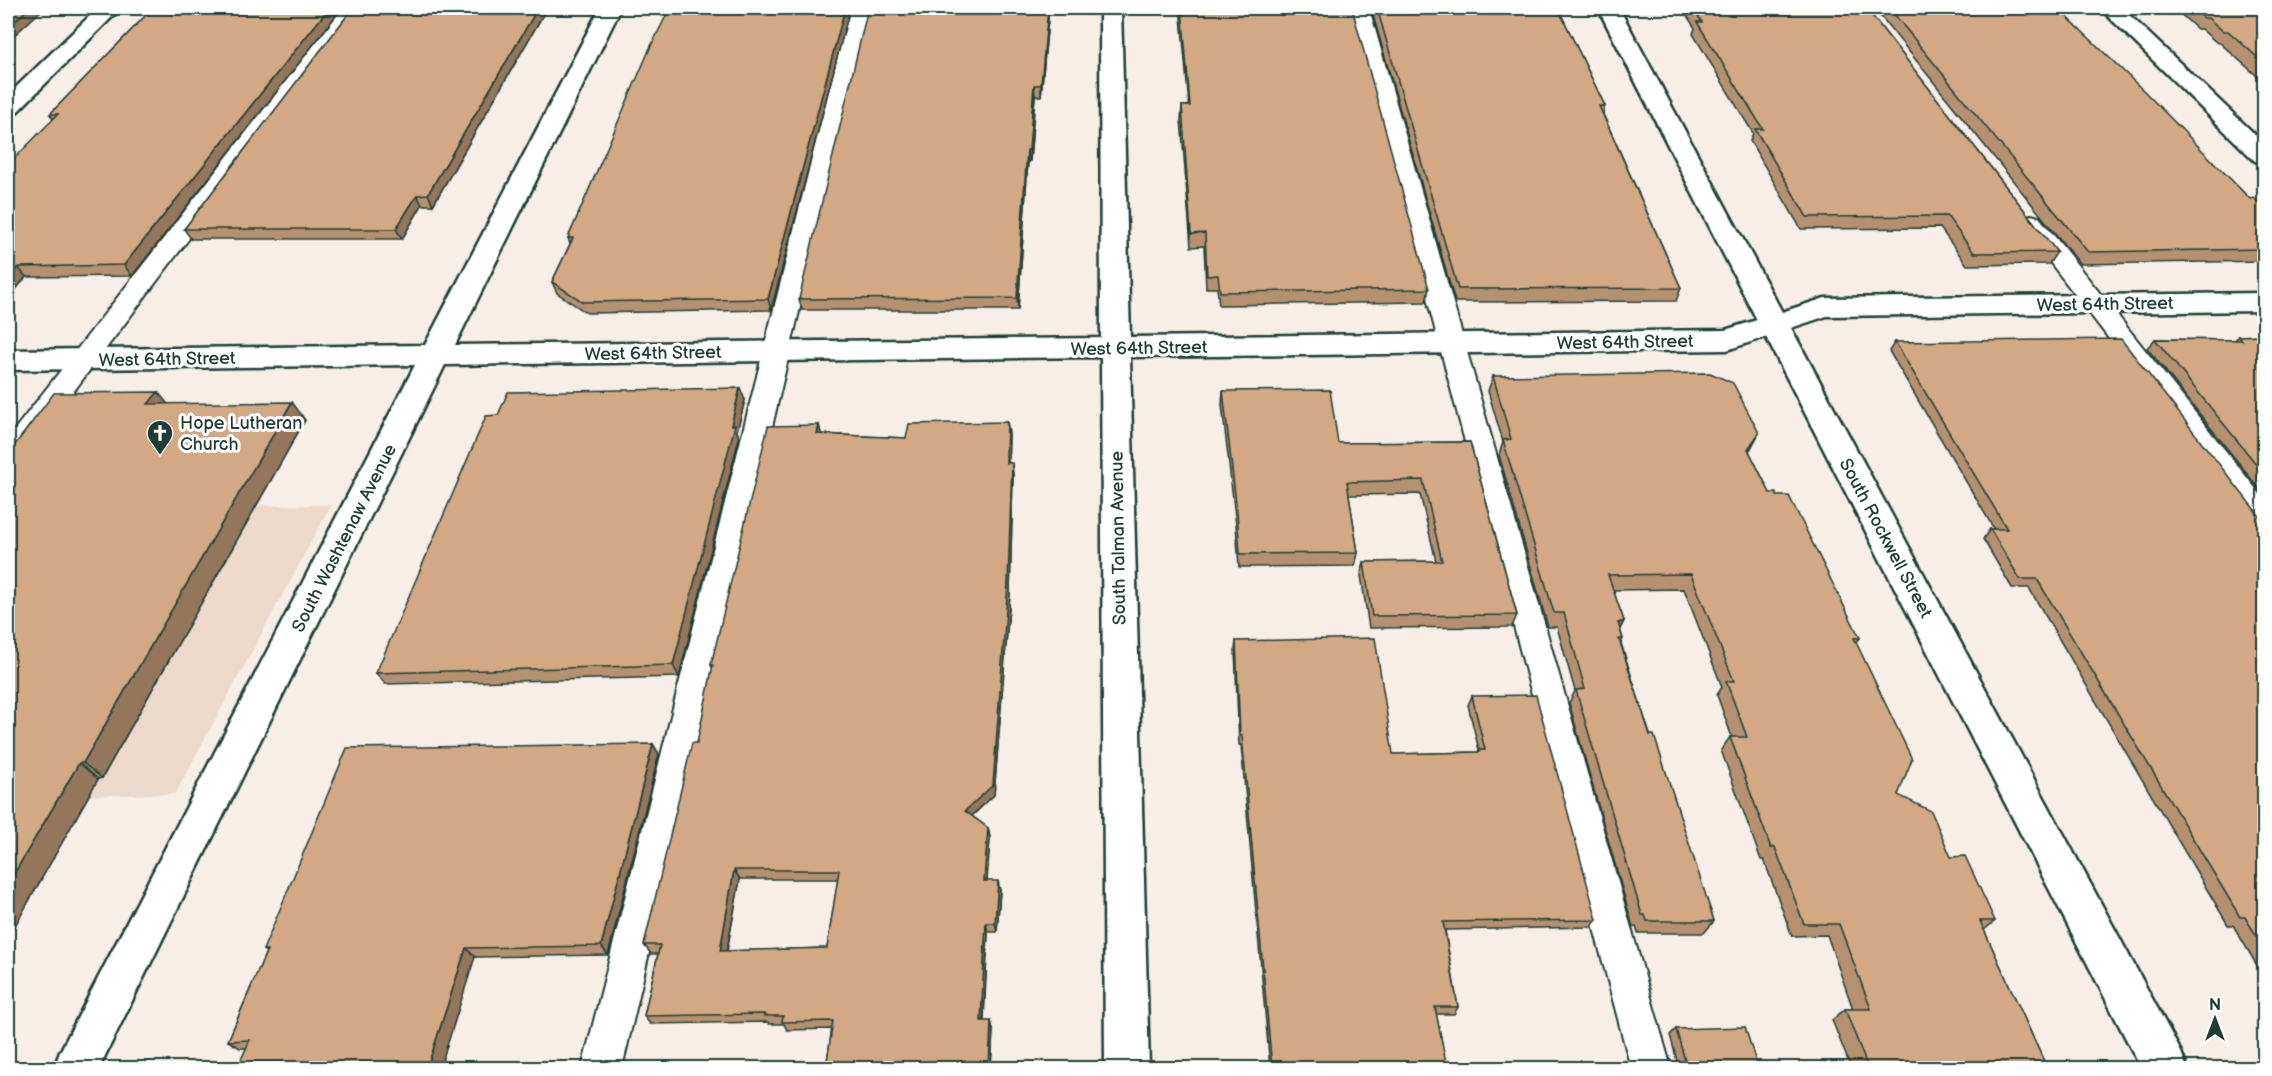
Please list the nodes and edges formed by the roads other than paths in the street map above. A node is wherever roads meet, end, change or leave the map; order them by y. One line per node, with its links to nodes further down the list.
1 (110, 8): 9 (street)
2 (353, 8): 20 (lane)
3 (610, 8): 18 (street, South Washtenaw Avenue)
4 (860, 8): 17 (lane)
5 (1110, 8): 16 (street, South Talman Avenue)
6 (1359, 8): 15 (lane)
7 (1608, 8): 14 (street, South Rockwell Street)
8 (2110, 8): 10 (street)
9 (8, 108)
10 (2265, 156)
11 (2015, 202): 13 (lane)
12 (2265, 302): 13 (street, West 64th Street)
13 (2095, 304): 14 (street, West 64th Street); 22 (lane)
14 (1773, 323): 15 (street, West 64th Street); 27 (street, South Rockwell Street)
15 (1452, 345): 16 (street, West 64th Street); 26 (lane)
16 (1115, 348): 17 (street, West 64th Street); 25 (street, South Talman Avenue)
17 (776, 352): 18 (street, West 64th Street); 24 (lane)
18 (436, 356): 20 (street, West 64th Street); 23 (street, South Washtenaw Avenue)
19 (8, 360): 20 (street, West 64th Street)
20 (83, 360): 21 (lane)
21 (8, 458)
22 (2265, 519)
23 (76, 1068)
24 (602, 1068)
25 (1127, 1068)
26 (1652, 1068)
27 (2165, 1068)

